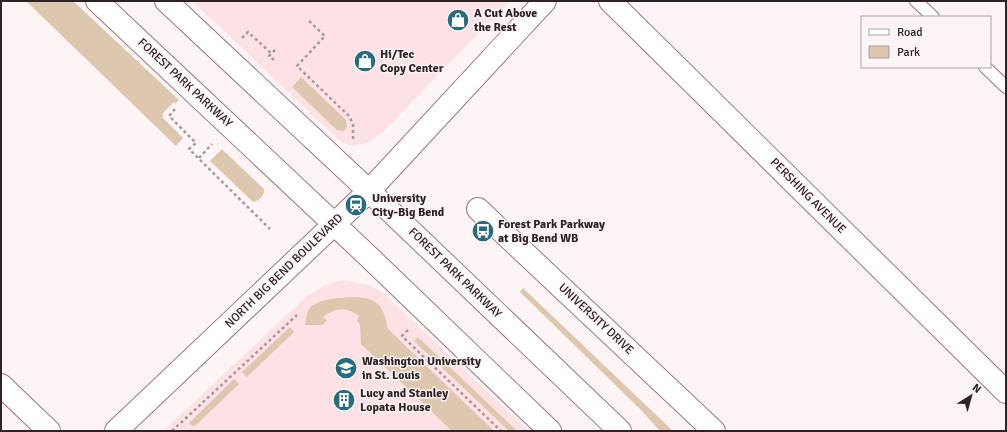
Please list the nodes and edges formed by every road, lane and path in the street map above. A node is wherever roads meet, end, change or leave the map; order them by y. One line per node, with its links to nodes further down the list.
1 (98, 1): 20 (main road, FOREST PARK PARKWAY)
2 (166, 1): 18 (main road, FOREST PARK PARKWAY)
3 (545, 1): 18 (main road, NORTH BIG BEND BOULEVARD)
4 (610, 1): 25 (main road, PERSHING AVENUE)
5 (916, 1): 6 (lane)
6 (932, 16)
7 (309, 21): 16 (path)
8 (247, 43): 10 (path)
9 (277, 48): 10 (path)
10 (272, 54): 11 (path)
11 (274, 60)
12 (986, 68): 13 (lane)
13 (1006, 87)
14 (180, 114): 17 (path)
15 (217, 140): 17 (path)
16 (353, 141)
17 (199, 158): 21 (path)
18 (369, 190): 20 (main road, NORTH BIG BEND BOULEVARD); 31 (main road, FOREST PARK PARKWAY)
19 (478, 209): 32 (main road, UNIVERSITY DRIVE)
20 (334, 224): 27 (main road, NORTH BIG BEND BOULEVARD); 30 (main road, FOREST PARK PARKWAY)
21 (270, 228)
22 (296, 315): 28 (path)
23 (412, 326): 29 (path)
24 (1, 384): 26 (main road)
25 (1006, 392)
26 (49, 431)
27 (116, 431)
28 (172, 431)
29 (502, 431)
30 (550, 431)
31 (620, 431)
32 (714, 431)

